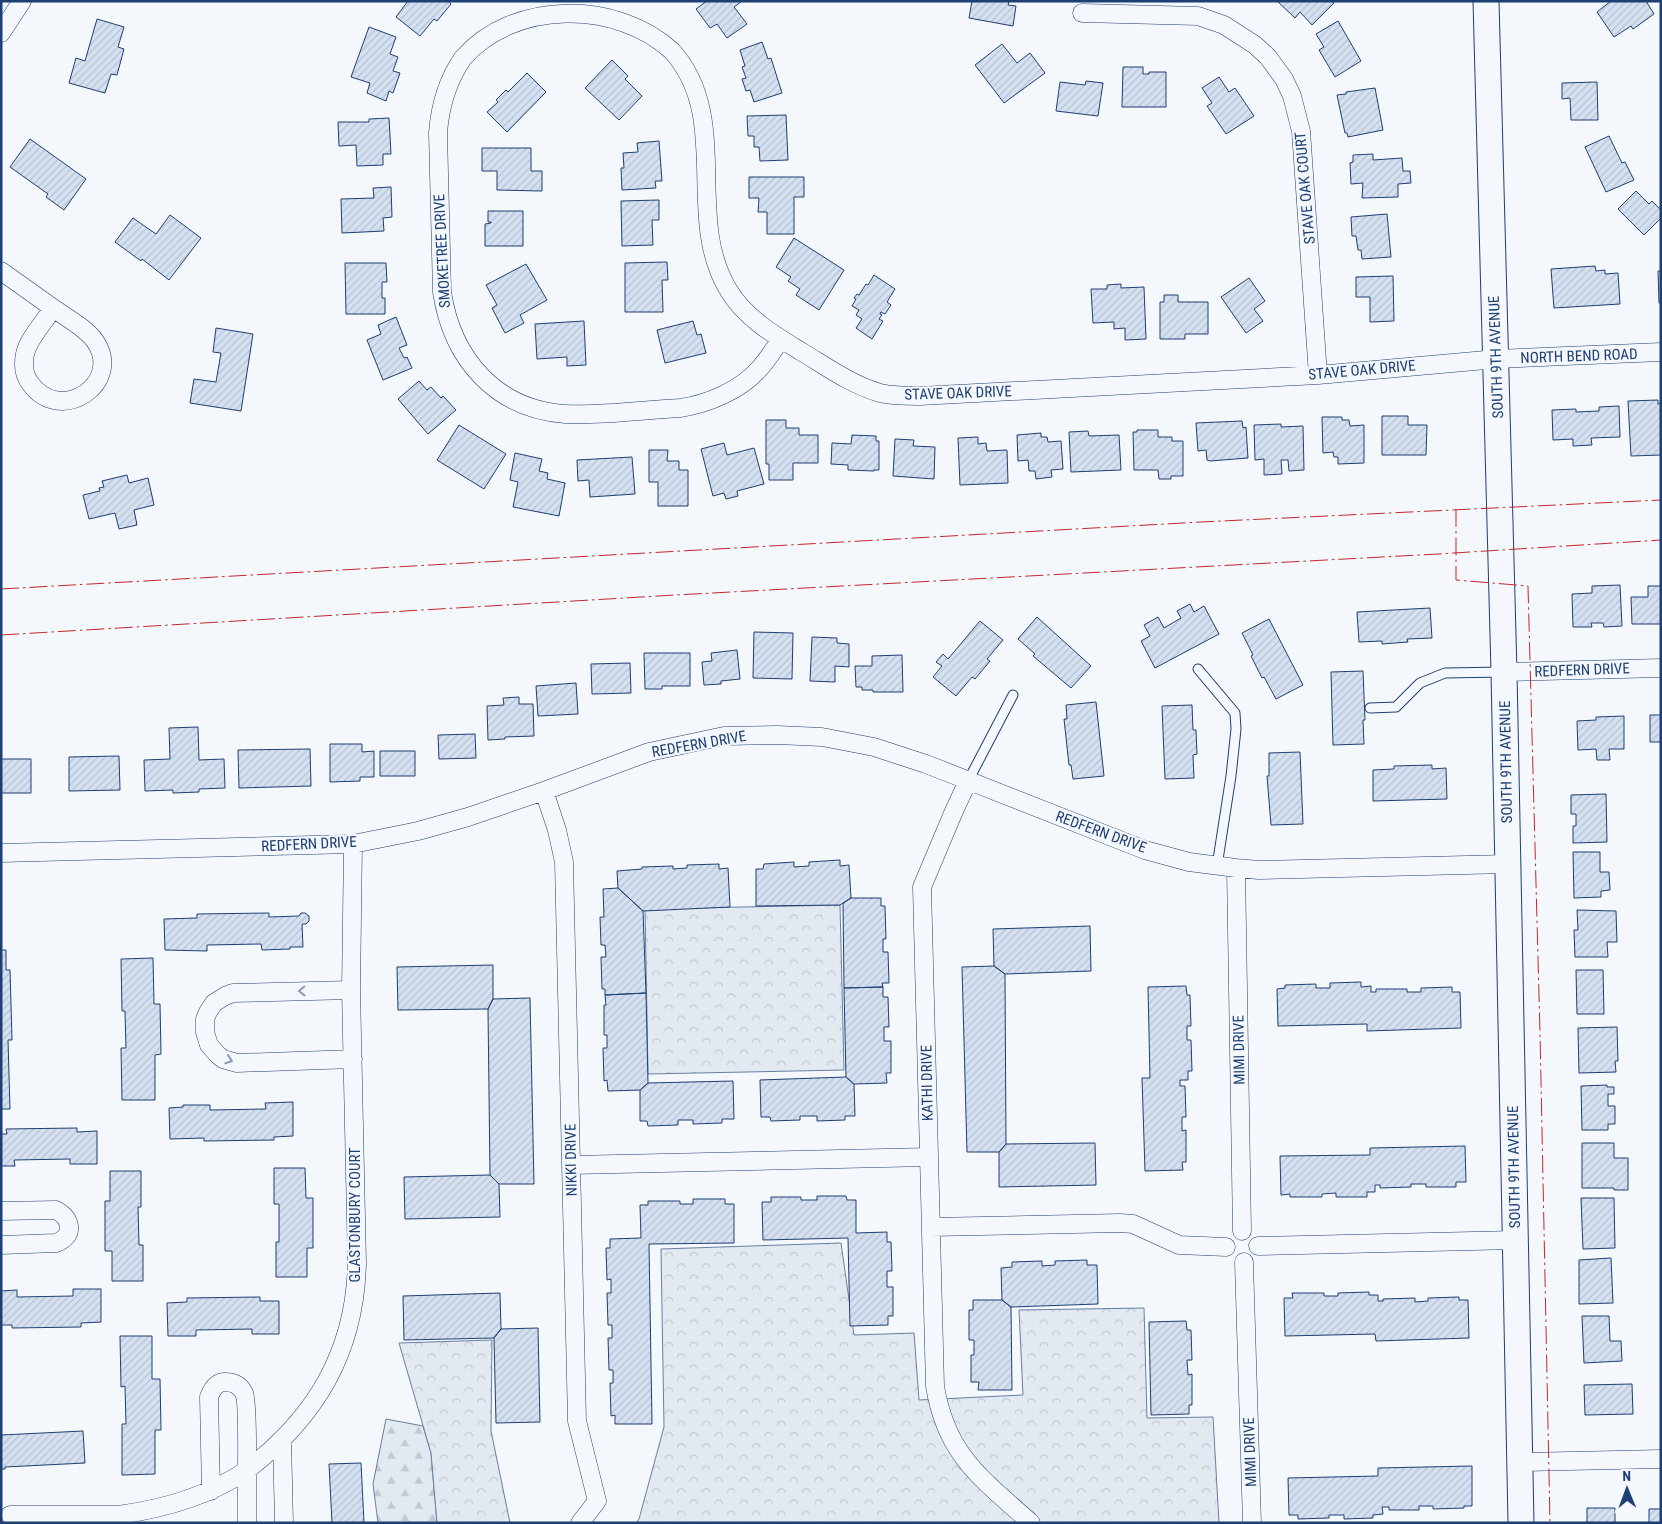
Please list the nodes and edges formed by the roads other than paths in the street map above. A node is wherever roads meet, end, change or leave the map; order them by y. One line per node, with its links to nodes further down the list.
1 (22, 1): 5 (street)
2 (1486, 1): 10 (street, SOUTH 9TH AVENUE)
3 (570, 4): 8 (street, STAVE OAK DRIVE); 8 (street, SMOKETREE DRIVE)
4 (1082, 13): 11 (street, STAVE OAK COURT)
5 (1, 33)
6 (1, 271): 7 (street)
7 (53, 308): 7 (street)
8 (782, 339): 11 (street, STAVE OAK DRIVE)
9 (1661, 352): 10 (street, NORTH BEND ROAD)
10 (1496, 359): 11 (street, STAVE OAK DRIVE); 14 (street, SOUTH 9TH AVENUE)
11 (1318, 375)
12 (1661, 668): 14 (street, REDFERN DRIVE)
13 (1198, 669): 22 (lane)
14 (1504, 672): 16 (lane); 21 (street, SOUTH 9TH AVENUE)
15 (1013, 695): 17 (lane)
16 (1370, 708)
17 (968, 782): 18 (street, REDFERN DRIVE); 22 (street, REDFERN DRIVE); 26 (street, KATHI DRIVE)
18 (544, 791): 19 (street, REDFERN DRIVE); 27 (street, NIKKI DRIVE)
19 (353, 844): 20 (street, REDFERN DRIVE); 24 (street, GLASTONBURY COURT)
20 (1, 853)
21 (1508, 864): 23 (street, REDFERN DRIVE); 31 (street, SOUTH 9TH AVENUE)
22 (1217, 866): 23 (street, REDFERN DRIVE)
23 (1236, 868): 30 (street, MIMI DRIVE)
24 (351, 990): 25 (street, GLASTONBURY COURT); 25 (street, one-way to 25)
25 (353, 1059): 36 (street, GLASTONBURY COURT)
26 (929, 1157): 27 (street); 29 (street, KATHI DRIVE)
27 (571, 1165): 44 (street, NIKKI DRIVE)
28 (1, 1211): 32 (street)
29 (931, 1227): 34 (street); 45 (street, KATHI DRIVE)
30 (1242, 1231): 33 (street); 34 (street)
31 (1515, 1240): 33 (street); 38 (street, SOUTH 9TH AVENUE)
32 (1, 1245)
33 (1258, 1246): 35 (street)
34 (1226, 1247): 35 (street)
35 (1244, 1262): 46 (street, MIMI DRIVE)
36 (282, 1440): 39 (street, GLASTONBURY COURT); 43 (street)
37 (1661, 1459): 38 (street)
38 (1520, 1462): 47 (street, SOUTH 9TH AVENUE)
39 (247, 1470): 40 (street, GLASTONBURY COURT); 40 (street); 42 (street)
40 (211, 1490): 41 (street, GLASTONBURY COURT)
41 (7, 1518)
42 (247, 1523)
43 (284, 1523)
44 (580, 1523)
45 (1031, 1523)
46 (1252, 1523)
47 (1521, 1523)

